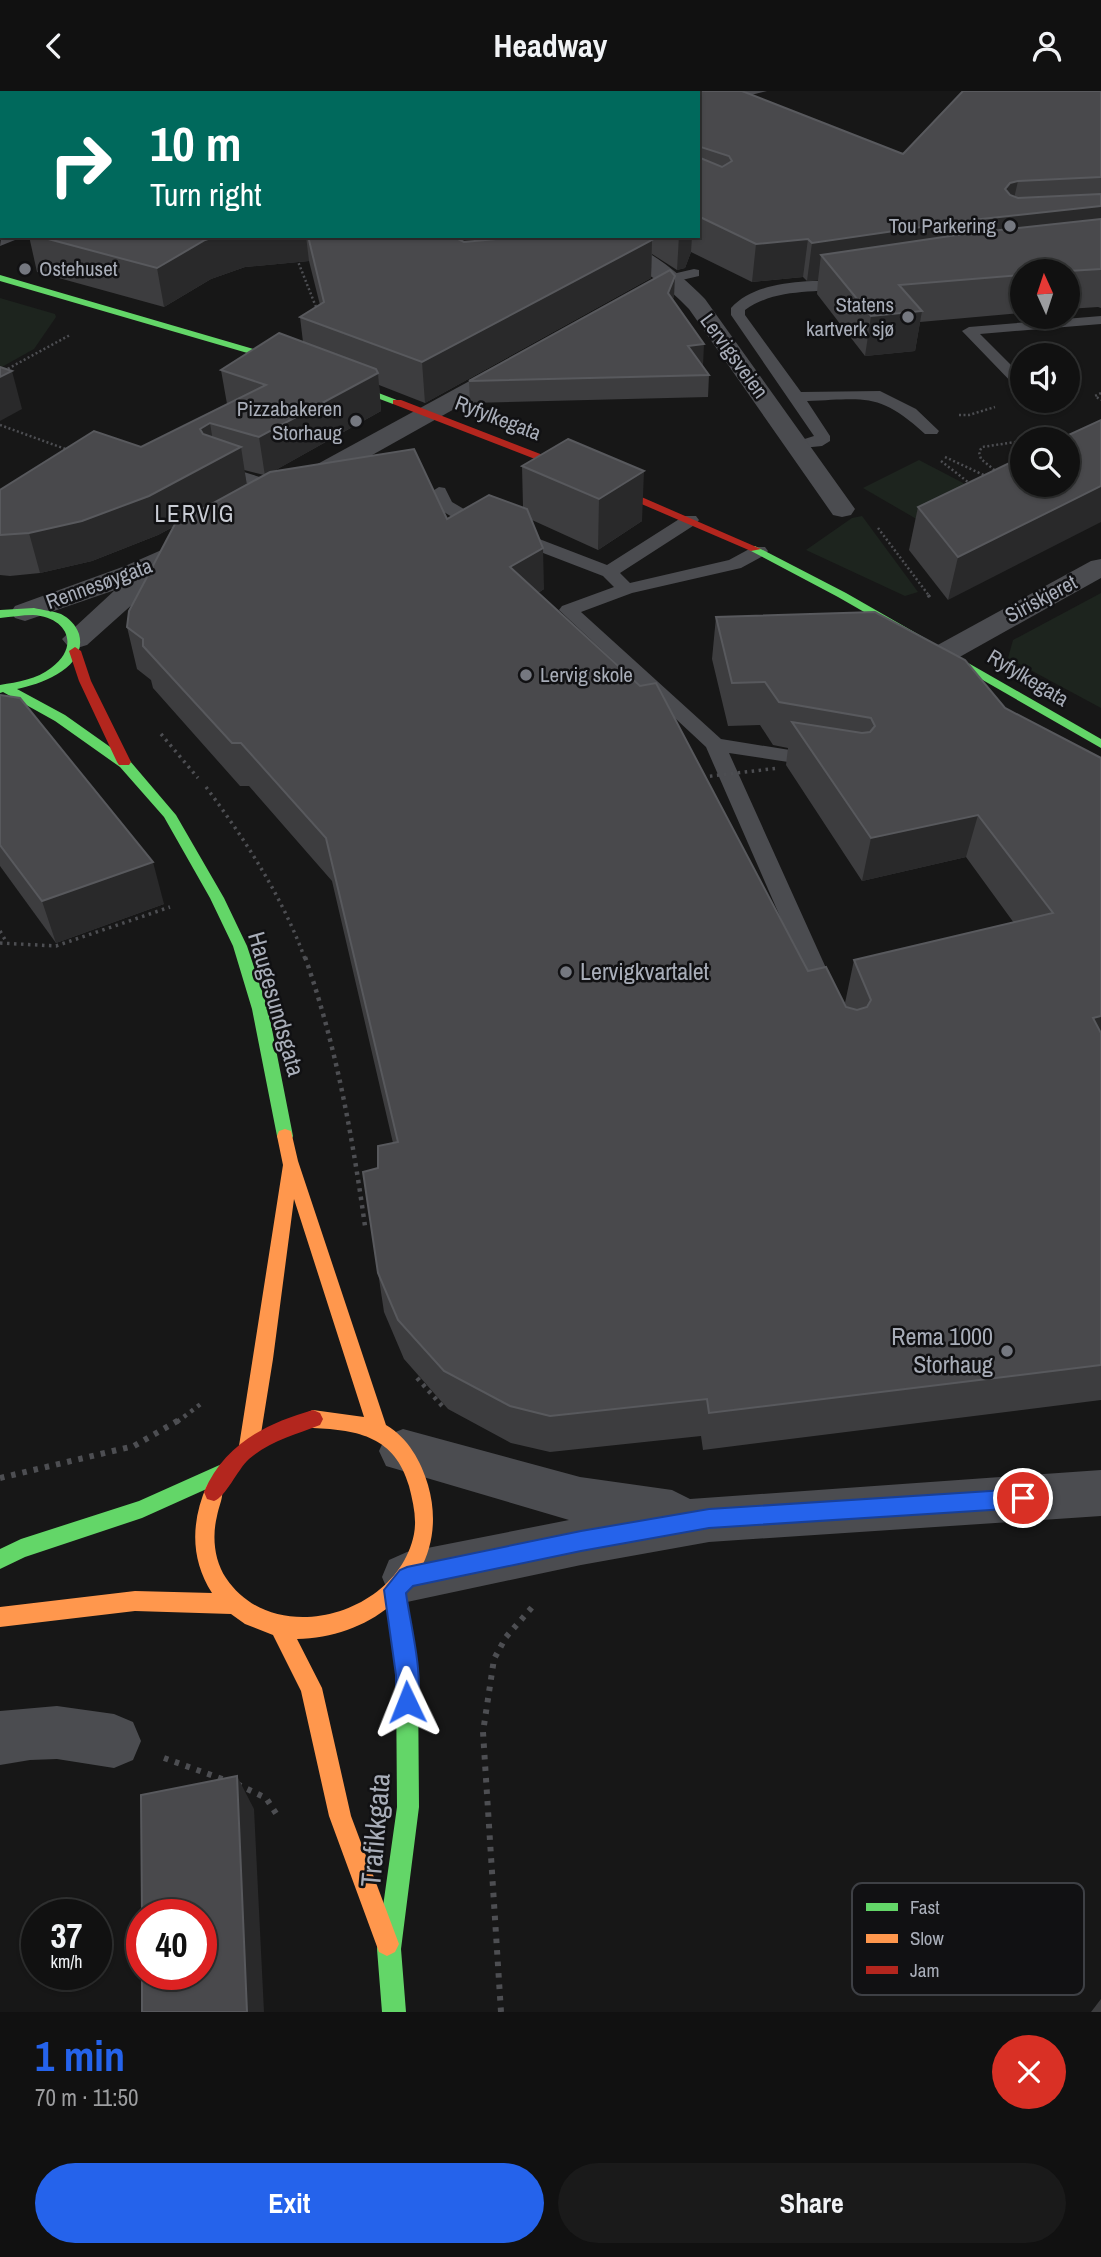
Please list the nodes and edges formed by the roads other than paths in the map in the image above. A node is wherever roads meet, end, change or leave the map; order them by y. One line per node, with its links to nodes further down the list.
1 (761, 91): 2 (lane)
2 (700, 105)
3 (600, 238): 4 (street, Lervigsveien)
4 (638, 257): 5 (lane); 9 (street, Lervigsveien)
5 (612, 259)
6 (694, 273): 9 (lane)
7 (0, 278): 14 (main road, Ryfylkegata)
8 (870, 280): 13 (lane)
9 (661, 284): 16 (street, Lervigsveien)
10 (1101, 320): 12 (lane)
11 (532, 356): 14 (street)
12 (1010, 373)
13 (797, 397): 15 (lane); 16 (lane)
14 (430, 414): 18 (street); 22 (main road, Ryfylkegata)
15 (932, 431)
16 (798, 446): 20 (street, Lervigsveien)
17 (218, 469): 18 (lane)
18 (287, 491): 21 (street)
19 (439, 492): 27 (lane)
20 (842, 509)
21 (256, 510)
22 (690, 520): 24 (main road, Ryfylkegata); 27 (lane)
23 (220, 530): 25 (street, Rennesøygata)
24 (759, 551): 28 (lane); 31 (main road, Ryfylkegata)
25 (173, 556): 29 (street, Rennesøygata); 30 (street, Rennesøygata)
26 (1101, 567): 31 (street, Siriskjeret)
27 (609, 572): 28 (lane)
28 (626, 589): 33 (lane)
29 (8, 613): 30 (main road)
30 (76, 645): 32 (main road); 35 (main road, Haugesundsgata)
31 (945, 653): 34 (main road, Ryfylkegata)
32 (4, 689): 35 (main road, Haugesundsgata)
33 (715, 744): 36 (lane); 37 (lane)
34 (1101, 744)
35 (125, 764): 38 (main road, Haugesundsgata)
36 (841, 765)
37 (836, 1017)
38 (290, 1161): 39 (main road, Haugesundsgata); 40 (main road, Haugesundsgata)
39 (391, 1441): 40 (main road); 43 (street); 45 (main road)
40 (249, 1446): 41 (main road)
41 (224, 1472): 44 (main road); 46 (main road)
42 (1101, 1493): 43 (street)
43 (709, 1519): 45 (street)
44 (0, 1559)
45 (401, 1583): 48 (main road); 51 (main road, Trafikkgata)
46 (235, 1604): 47 (main road); 48 (main road)
47 (0, 1617)
48 (280, 1628): 51 (main road, Trafikkgata)
49 (0, 1738): 50 (street)
50 (114, 1741)
51 (389, 1949): 52 (main road, Trafikkgata)
52 (394, 2012)

